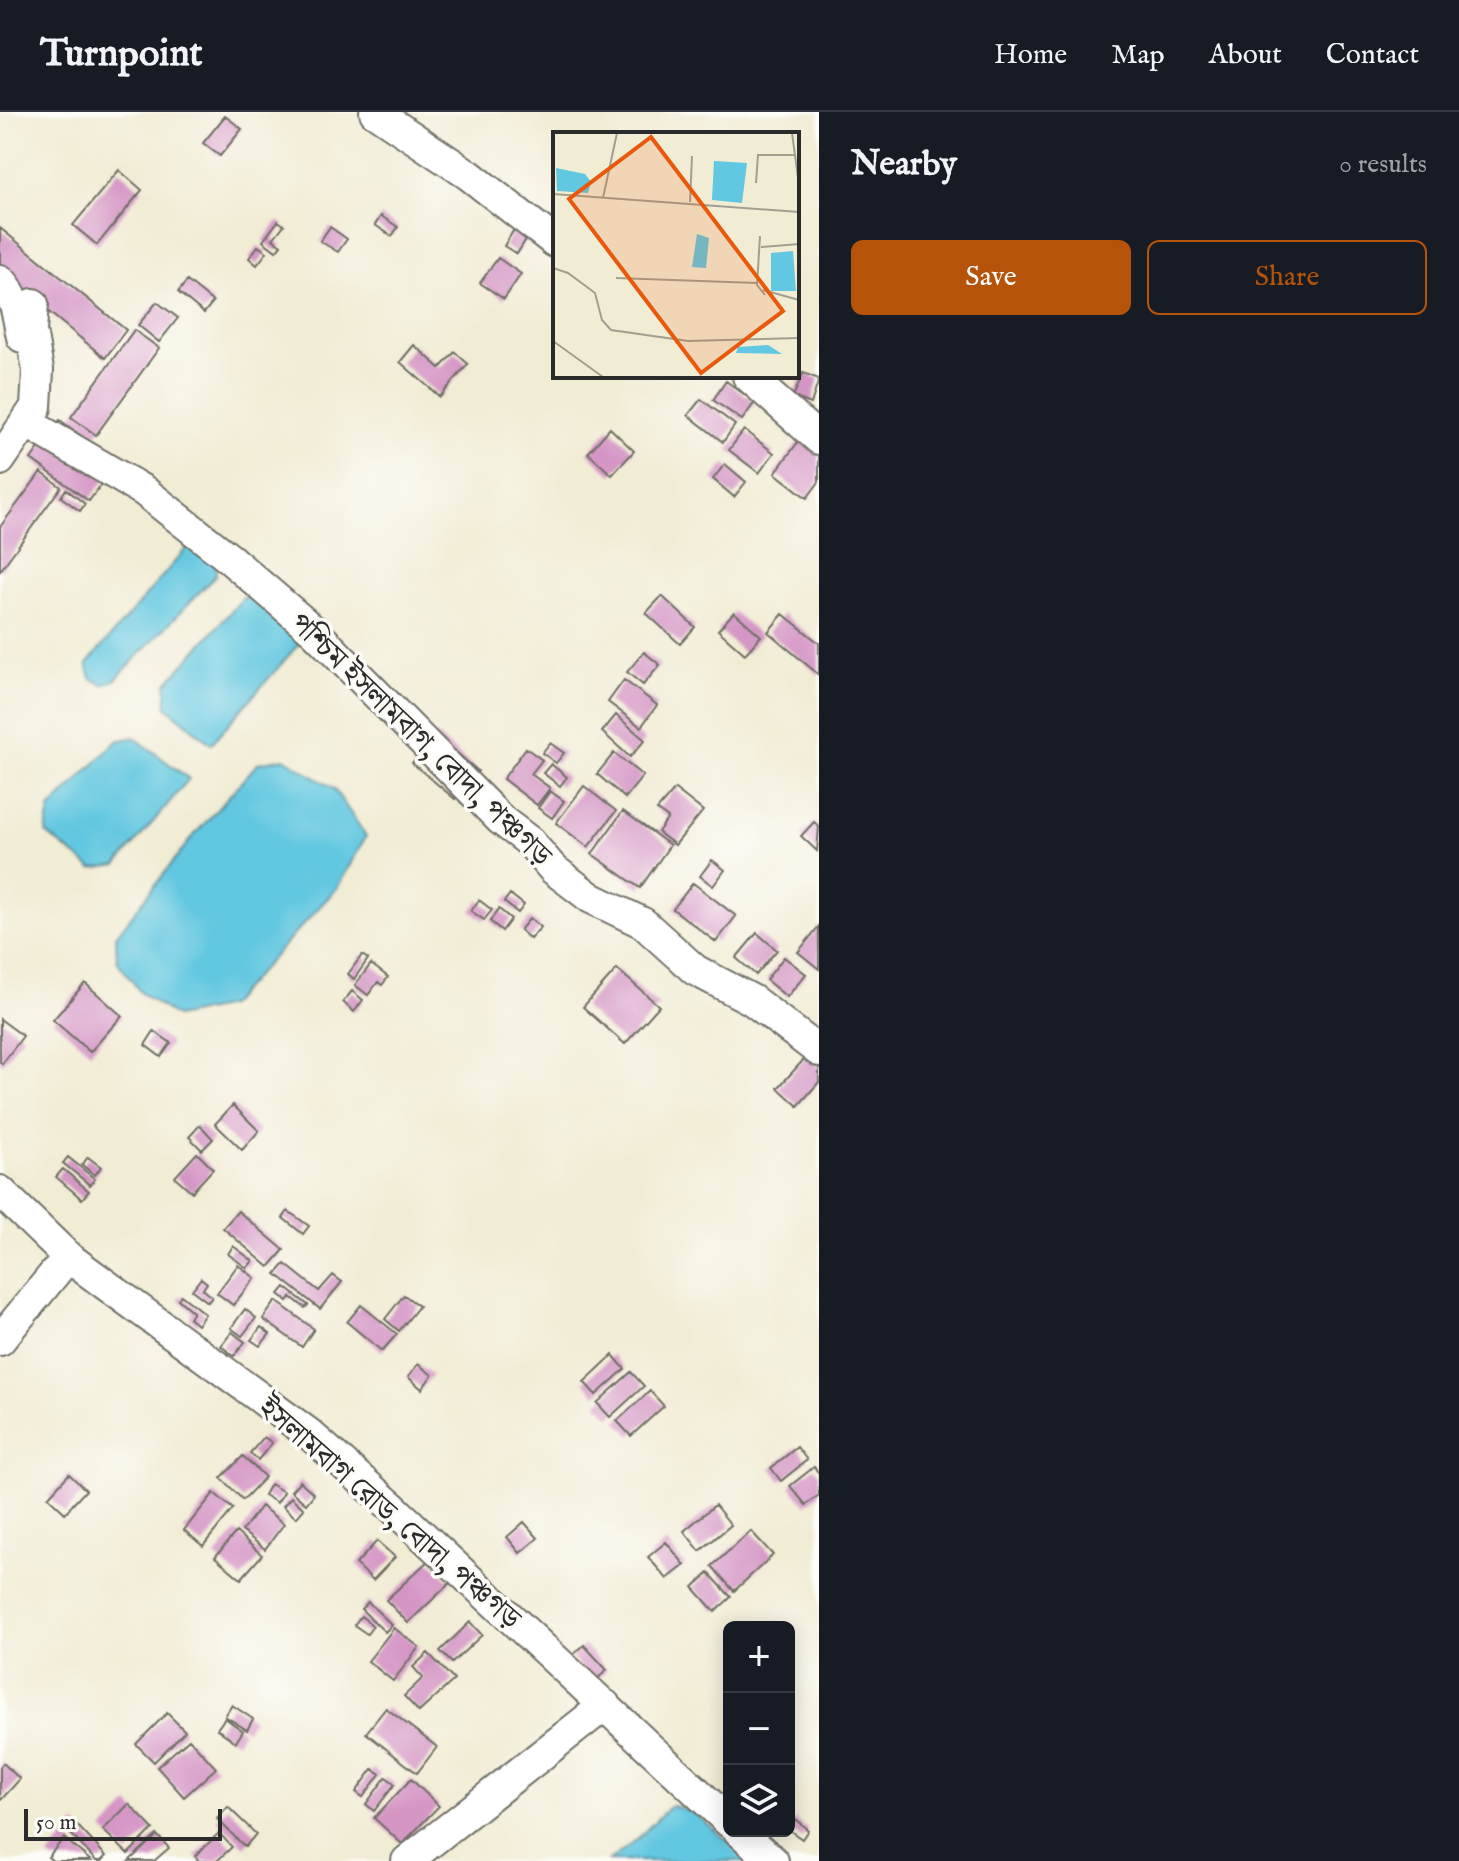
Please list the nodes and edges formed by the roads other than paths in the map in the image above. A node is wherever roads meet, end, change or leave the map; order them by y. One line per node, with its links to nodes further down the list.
1 (375, 112): 2 (street)
2 (553, 240)
3 (0, 280): 5 (street)
4 (33, 304): 5 (street)
5 (38, 370): 7 (street)
6 (750, 378): 8 (street)
7 (26, 422): 9 (street); 10 (street, পশ্চিম ইসলামবাগ, বোদা, পঞ্চগড়)
8 (819, 439)
9 (0, 460)
10 (819, 1051)
11 (0, 1191): 12 (street, ইসলামবাগ রোড, বোদা, পঞ্চগড়)
12 (68, 1257): 13 (street); 14 (street, ইসলামবাগ রোড, বোদা, পঞ্চগড়)
13 (0, 1340)
14 (605, 1705): 15 (street, ইসলামবাগ রোড, বোদা, পঞ্চগড়); 17 (street)
15 (723, 1816)
16 (746, 1837): 18 (street)
17 (407, 1861)
18 (773, 1861)

